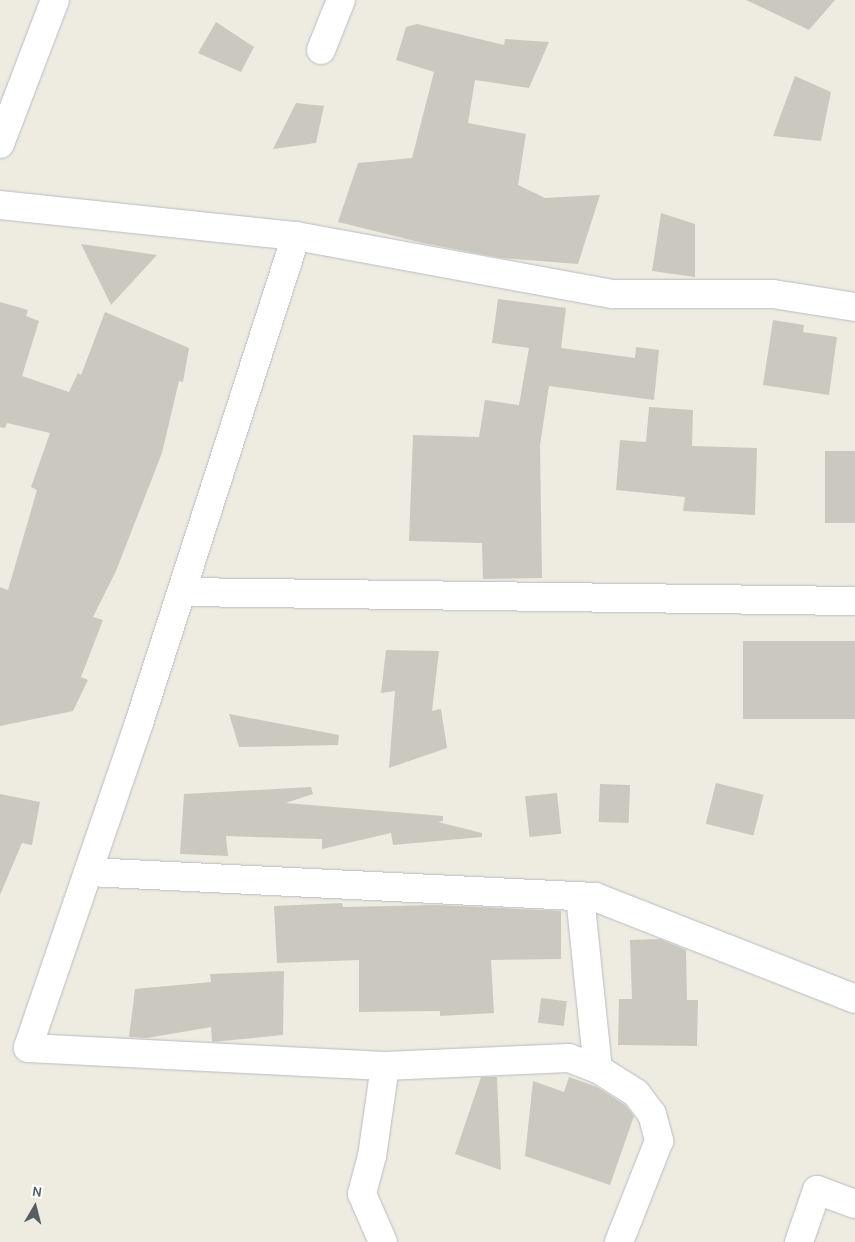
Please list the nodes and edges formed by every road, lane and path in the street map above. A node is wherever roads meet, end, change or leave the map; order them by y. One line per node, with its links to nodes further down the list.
1 (55, 0): 4 (street)
2 (341, 0): 3 (street)
3 (322, 50)
4 (6, 113): 5 (street)
5 (0, 144)
6 (0, 205): 7 (street)
7 (296, 236): 8 (street); 9 (street)
8 (855, 307)
9 (182, 592): 10 (street); 11 (street)
10 (855, 601)
11 (89, 872): 12 (street); 14 (street)
12 (580, 896): 13 (street); 15 (street)
13 (855, 999)
14 (385, 1066): 15 (street); 17 (street)
15 (598, 1069): 18 (street)
16 (855, 1204): 19 (street)
17 (383, 1242)
18 (619, 1242)
19 (799, 1242)

